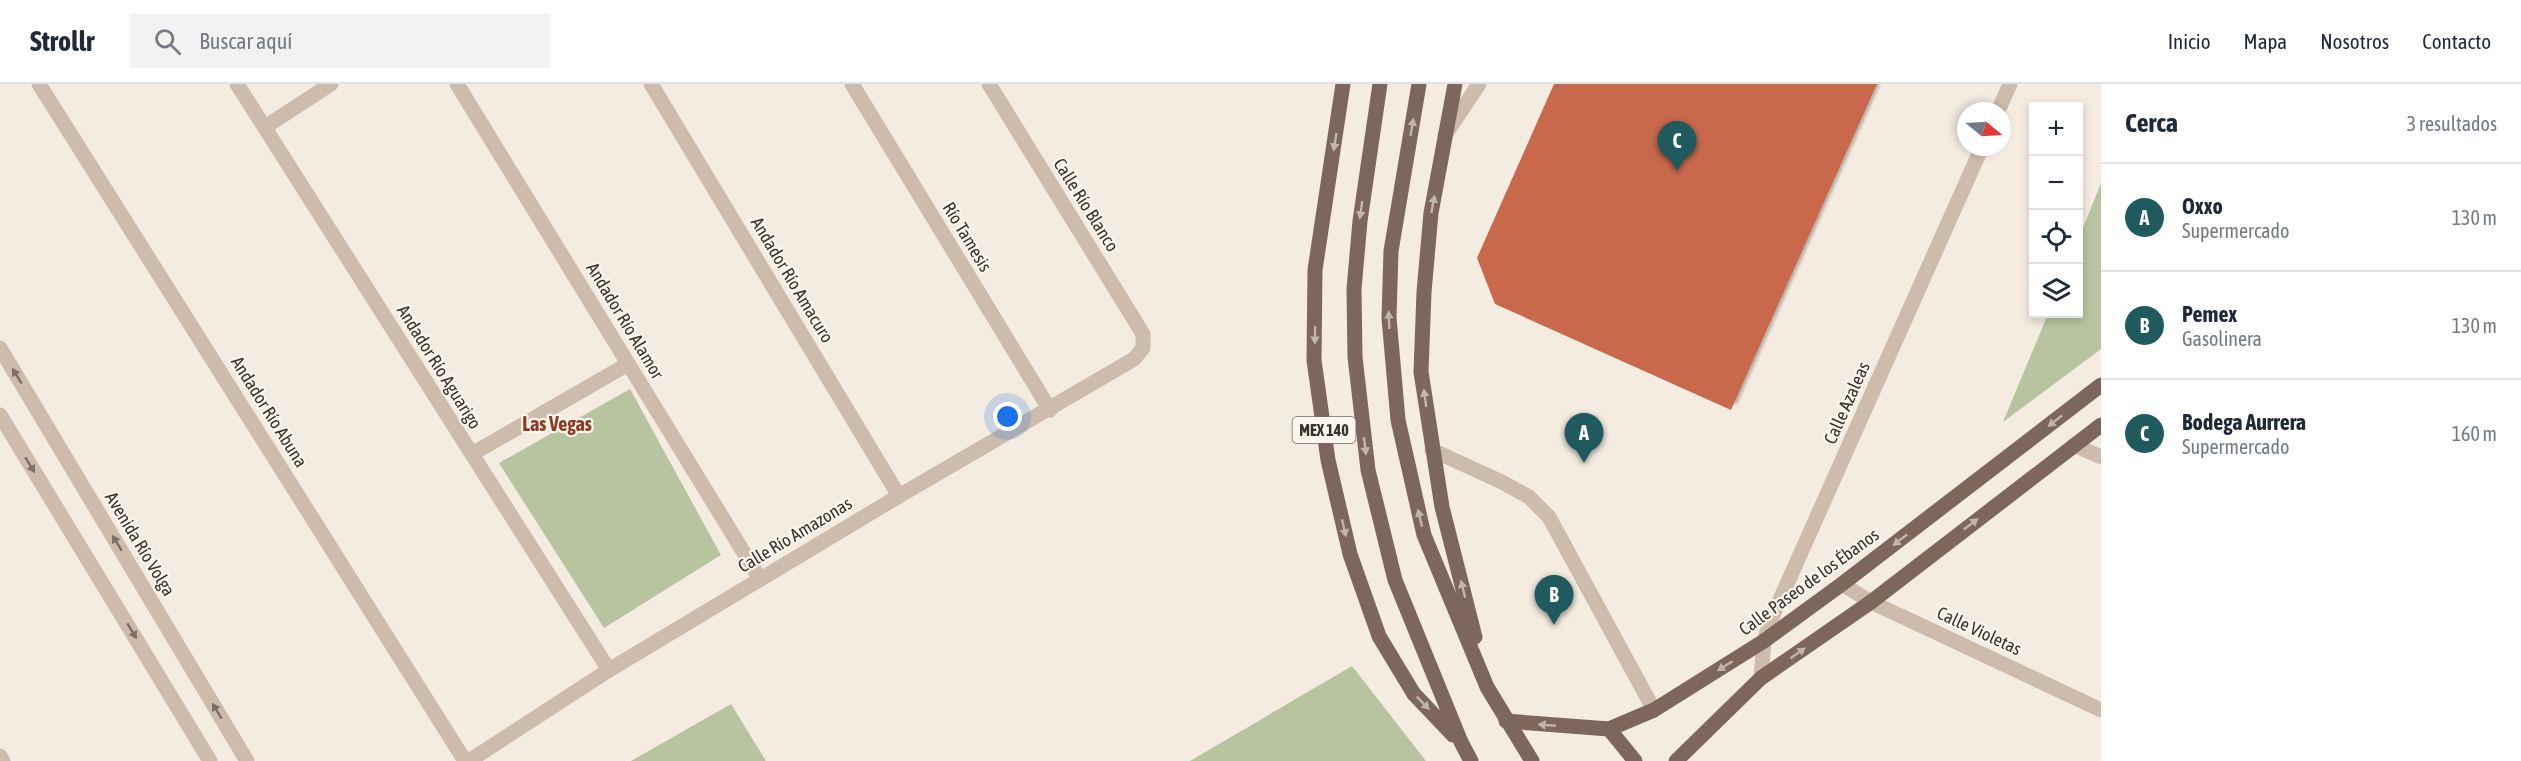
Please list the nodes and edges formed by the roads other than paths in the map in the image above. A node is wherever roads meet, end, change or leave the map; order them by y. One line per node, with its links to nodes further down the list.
1 (39, 84): 46 (street, Andador Río Abuna)
2 (237, 84): 15 (street, Andador Río Aguarigo)
3 (331, 84): 15 (street)
4 (457, 84): 20 (street, Andador Río Alamor)
5 (651, 84): 29 (street, Andador Río Amacuro)
6 (852, 84): 22 (street, Río Tamesis)
7 (989, 84): 19 (street, Calle Río Blanco)
8 (1344, 84): 41 (main road, MEX 140, one-way to 41)
9 (1380, 84): 41 (main road, MEX 140, one-way to 41)
10 (1419, 84): 36 (main road, one-way to 10)
11 (1455, 84): 16 (main road)
12 (1479, 84): 16 (street)
13 (2010, 84): 14 (street)
14 (2002, 102)
15 (265, 127): 27 (street, Andador Río Aguarigo)
16 (1445, 135): 26 (main road, one-way to 16)
17 (1978, 156): 33 (street, Calle Azaleas)
18 (0, 348): 45 (street, Avenida Río Volga, one-way to 18)
19 (1143, 348): 22 (street, Calle Río Amazonas)
20 (628, 364): 27 (street); 30 (street, Andador Río Alamor)
21 (2101, 385): 31 (main road, Calle Paseo de los Ébanos, one-way to 31)
22 (1050, 410): 29 (street, Calle Río Amazonas)
23 (0, 415): 44 (street, one-way to 44)
24 (2101, 425): 25 (main road)
25 (2074, 445): 28 (street); 32 (main road, one-way to 25)
26 (1432, 450): 36 (main road, one-way to 26); 37 (street)
27 (472, 454): 34 (street, Andador Río Aguarigo)
28 (2101, 457)
29 (899, 496): 30 (street, Calle Río Amazonas)
30 (760, 579): 34 (street, Calle Río Amazonas)
31 (1842, 584): 32 (street, Calle Violetas); 33 (main road, Calle Paseo de los Ébanos)
32 (1871, 602): 35 (main road, one-way to 32); 38 (street, Calle Violetas)
33 (1764, 641): 35 (street, Calle Azaleas); 37 (main road, Calle Paseo de los Ébanos, one-way to 37)
34 (609, 670): 46 (street, Calle Río Amazonas)
35 (1761, 678): 50 (main road)
36 (1487, 687): 39 (main road)
37 (1654, 710): 40 (main road, Calle Paseo de los Ébanos)
38 (2101, 710)
39 (1506, 721): 40 (main road, Calle Paseo de los Ébanos, one-way to 39); 48 (main road)
40 (1609, 729): 49 (main road)
41 (1461, 742): 47 (main road, MEX 140)
42 (0, 756): 43 (street)
43 (3, 761)
44 (210, 761)
45 (247, 761)
46 (467, 761)
47 (1471, 761)
48 (1532, 761)
49 (1635, 761)
50 (1676, 761)

